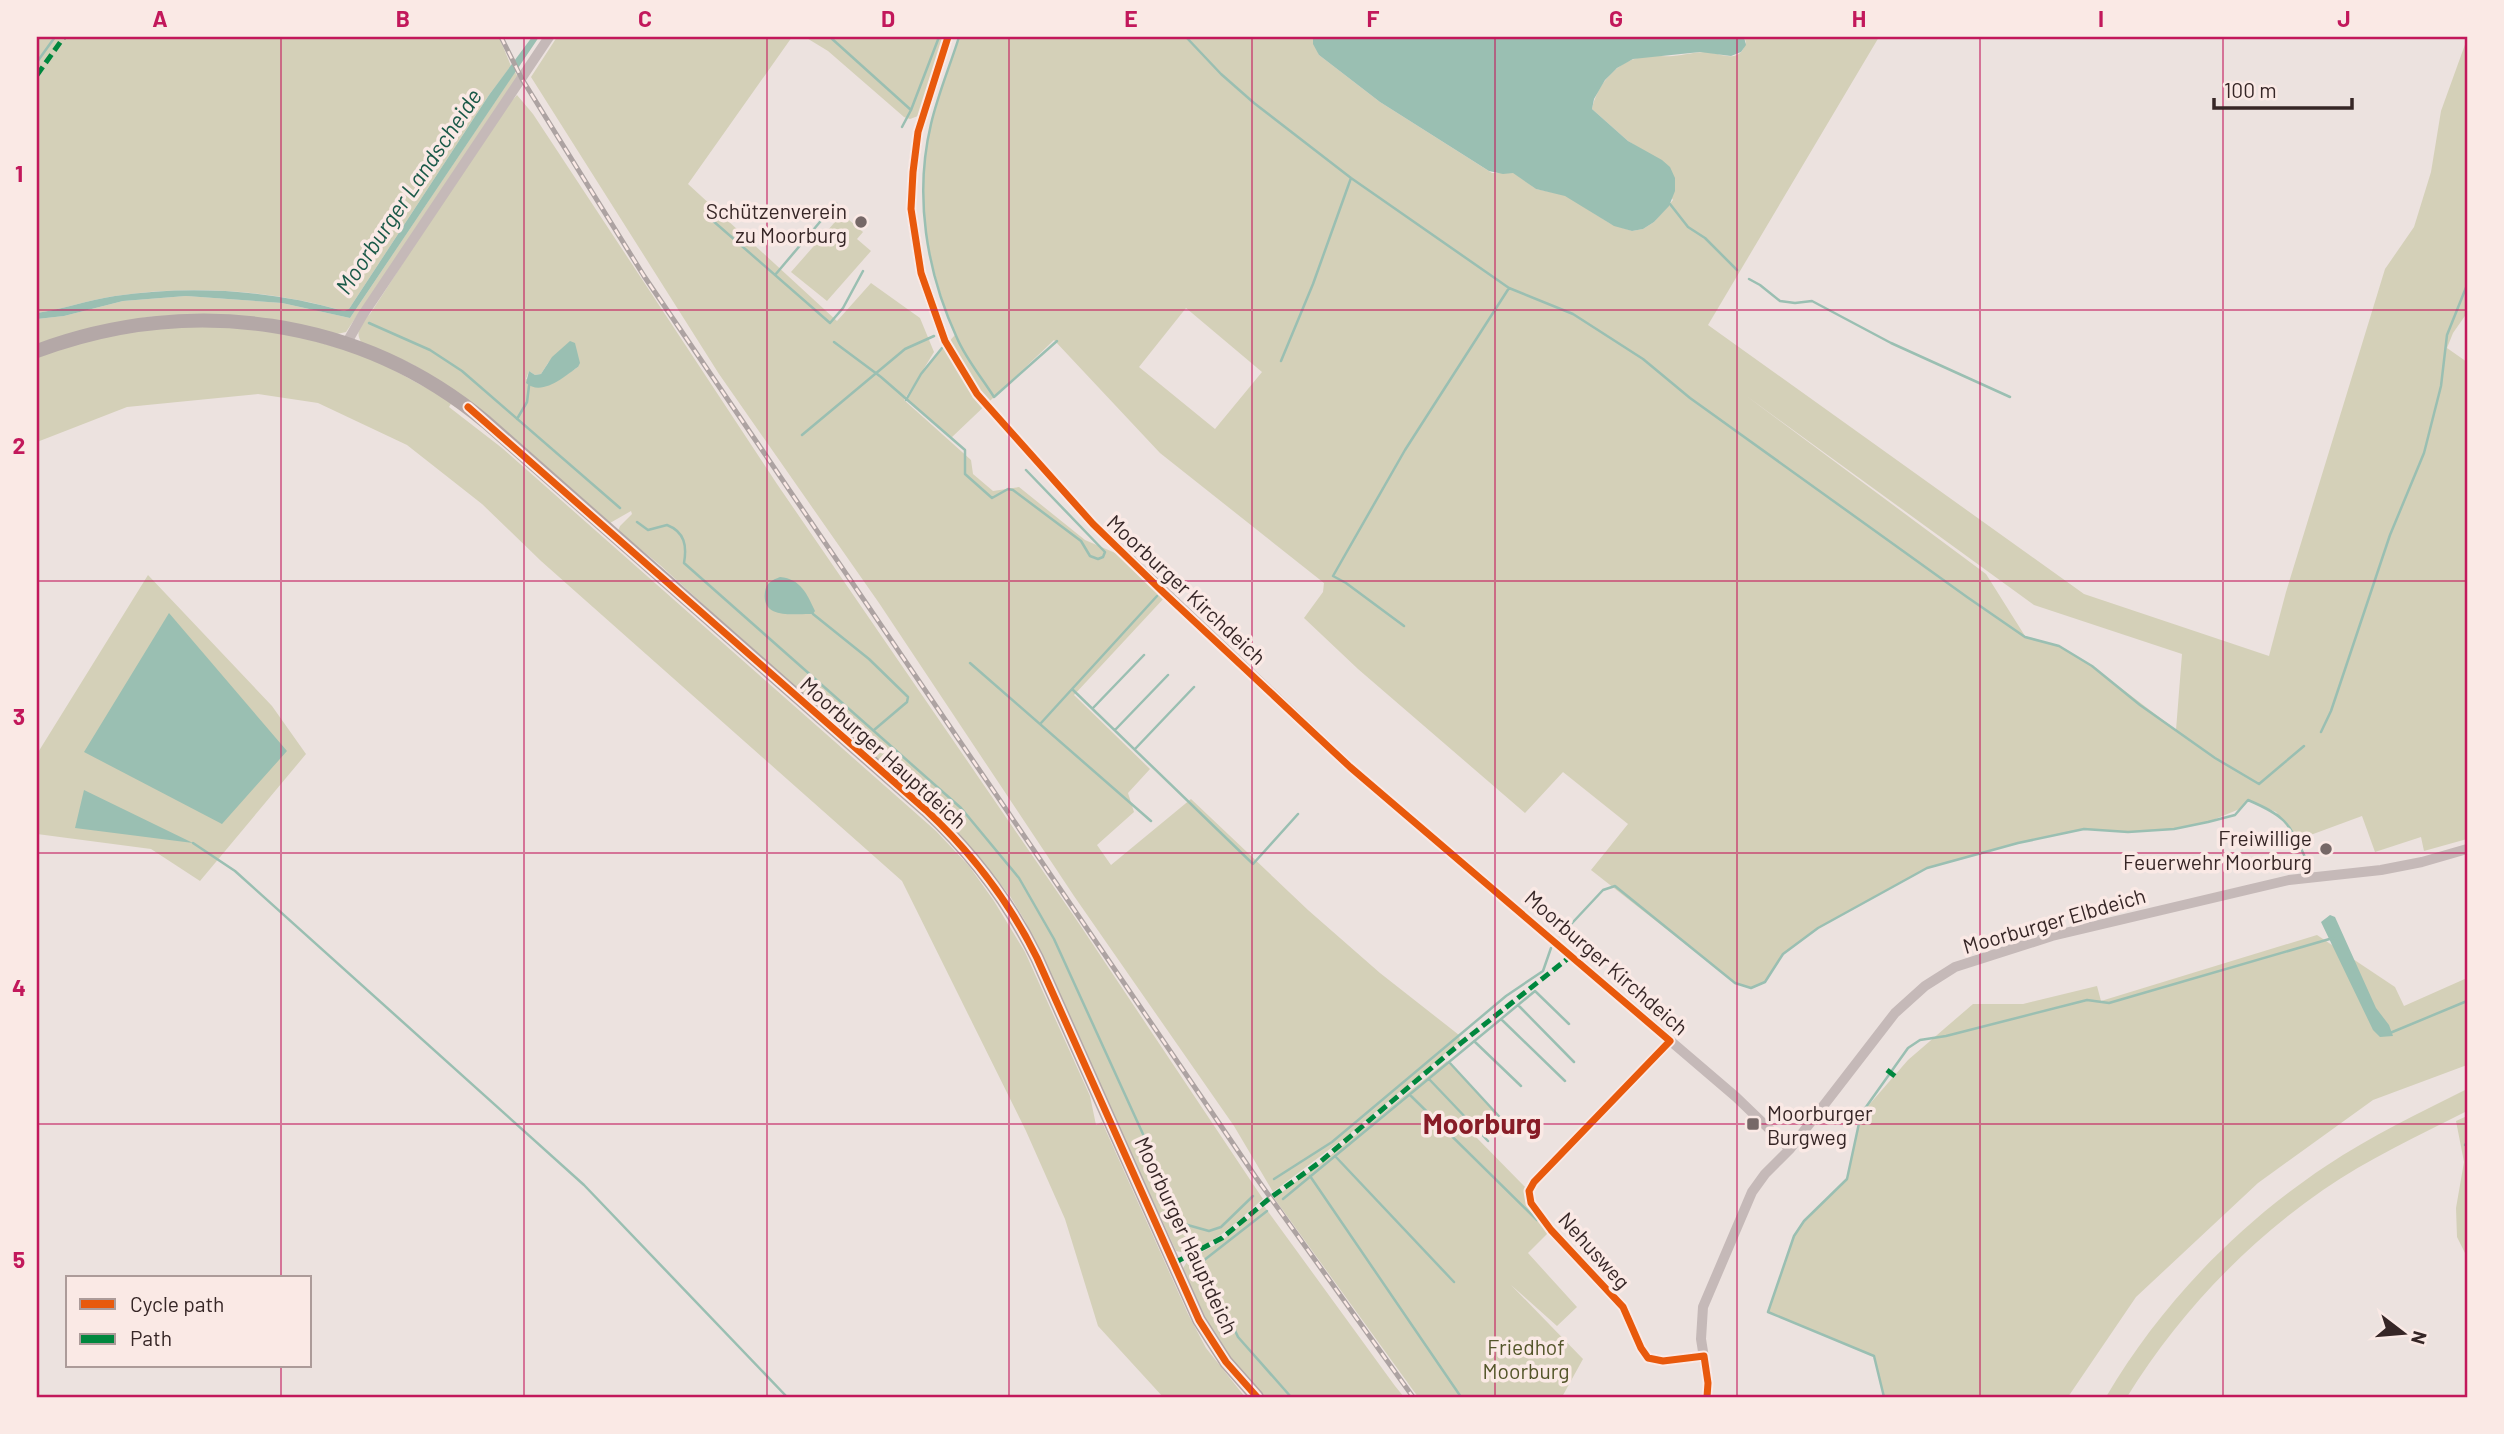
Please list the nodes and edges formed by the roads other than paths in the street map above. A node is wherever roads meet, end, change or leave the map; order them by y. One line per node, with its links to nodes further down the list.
1 (549, 37): 3 (street)
2 (948, 37): 6 (street, Moorburger Kirchdeich)
3 (346, 344): 4 (main road, Moorburger Hauptdeich); 9 (main road, Moorburger Hauptdeich)
4 (37, 351)
5 (2467, 849): 7 (street, Moorburger Elbdeich)
6 (1670, 1041): 7 (street, Moorburger Kirchdeich); 8 (street, Nehusweg)
7 (1790, 1149): 8 (street, Moorburger Elbdeich)
8 (1704, 1356): 10 (street, Moorburger Elbdeich)
9 (1257, 1397)
10 (1706, 1397)

